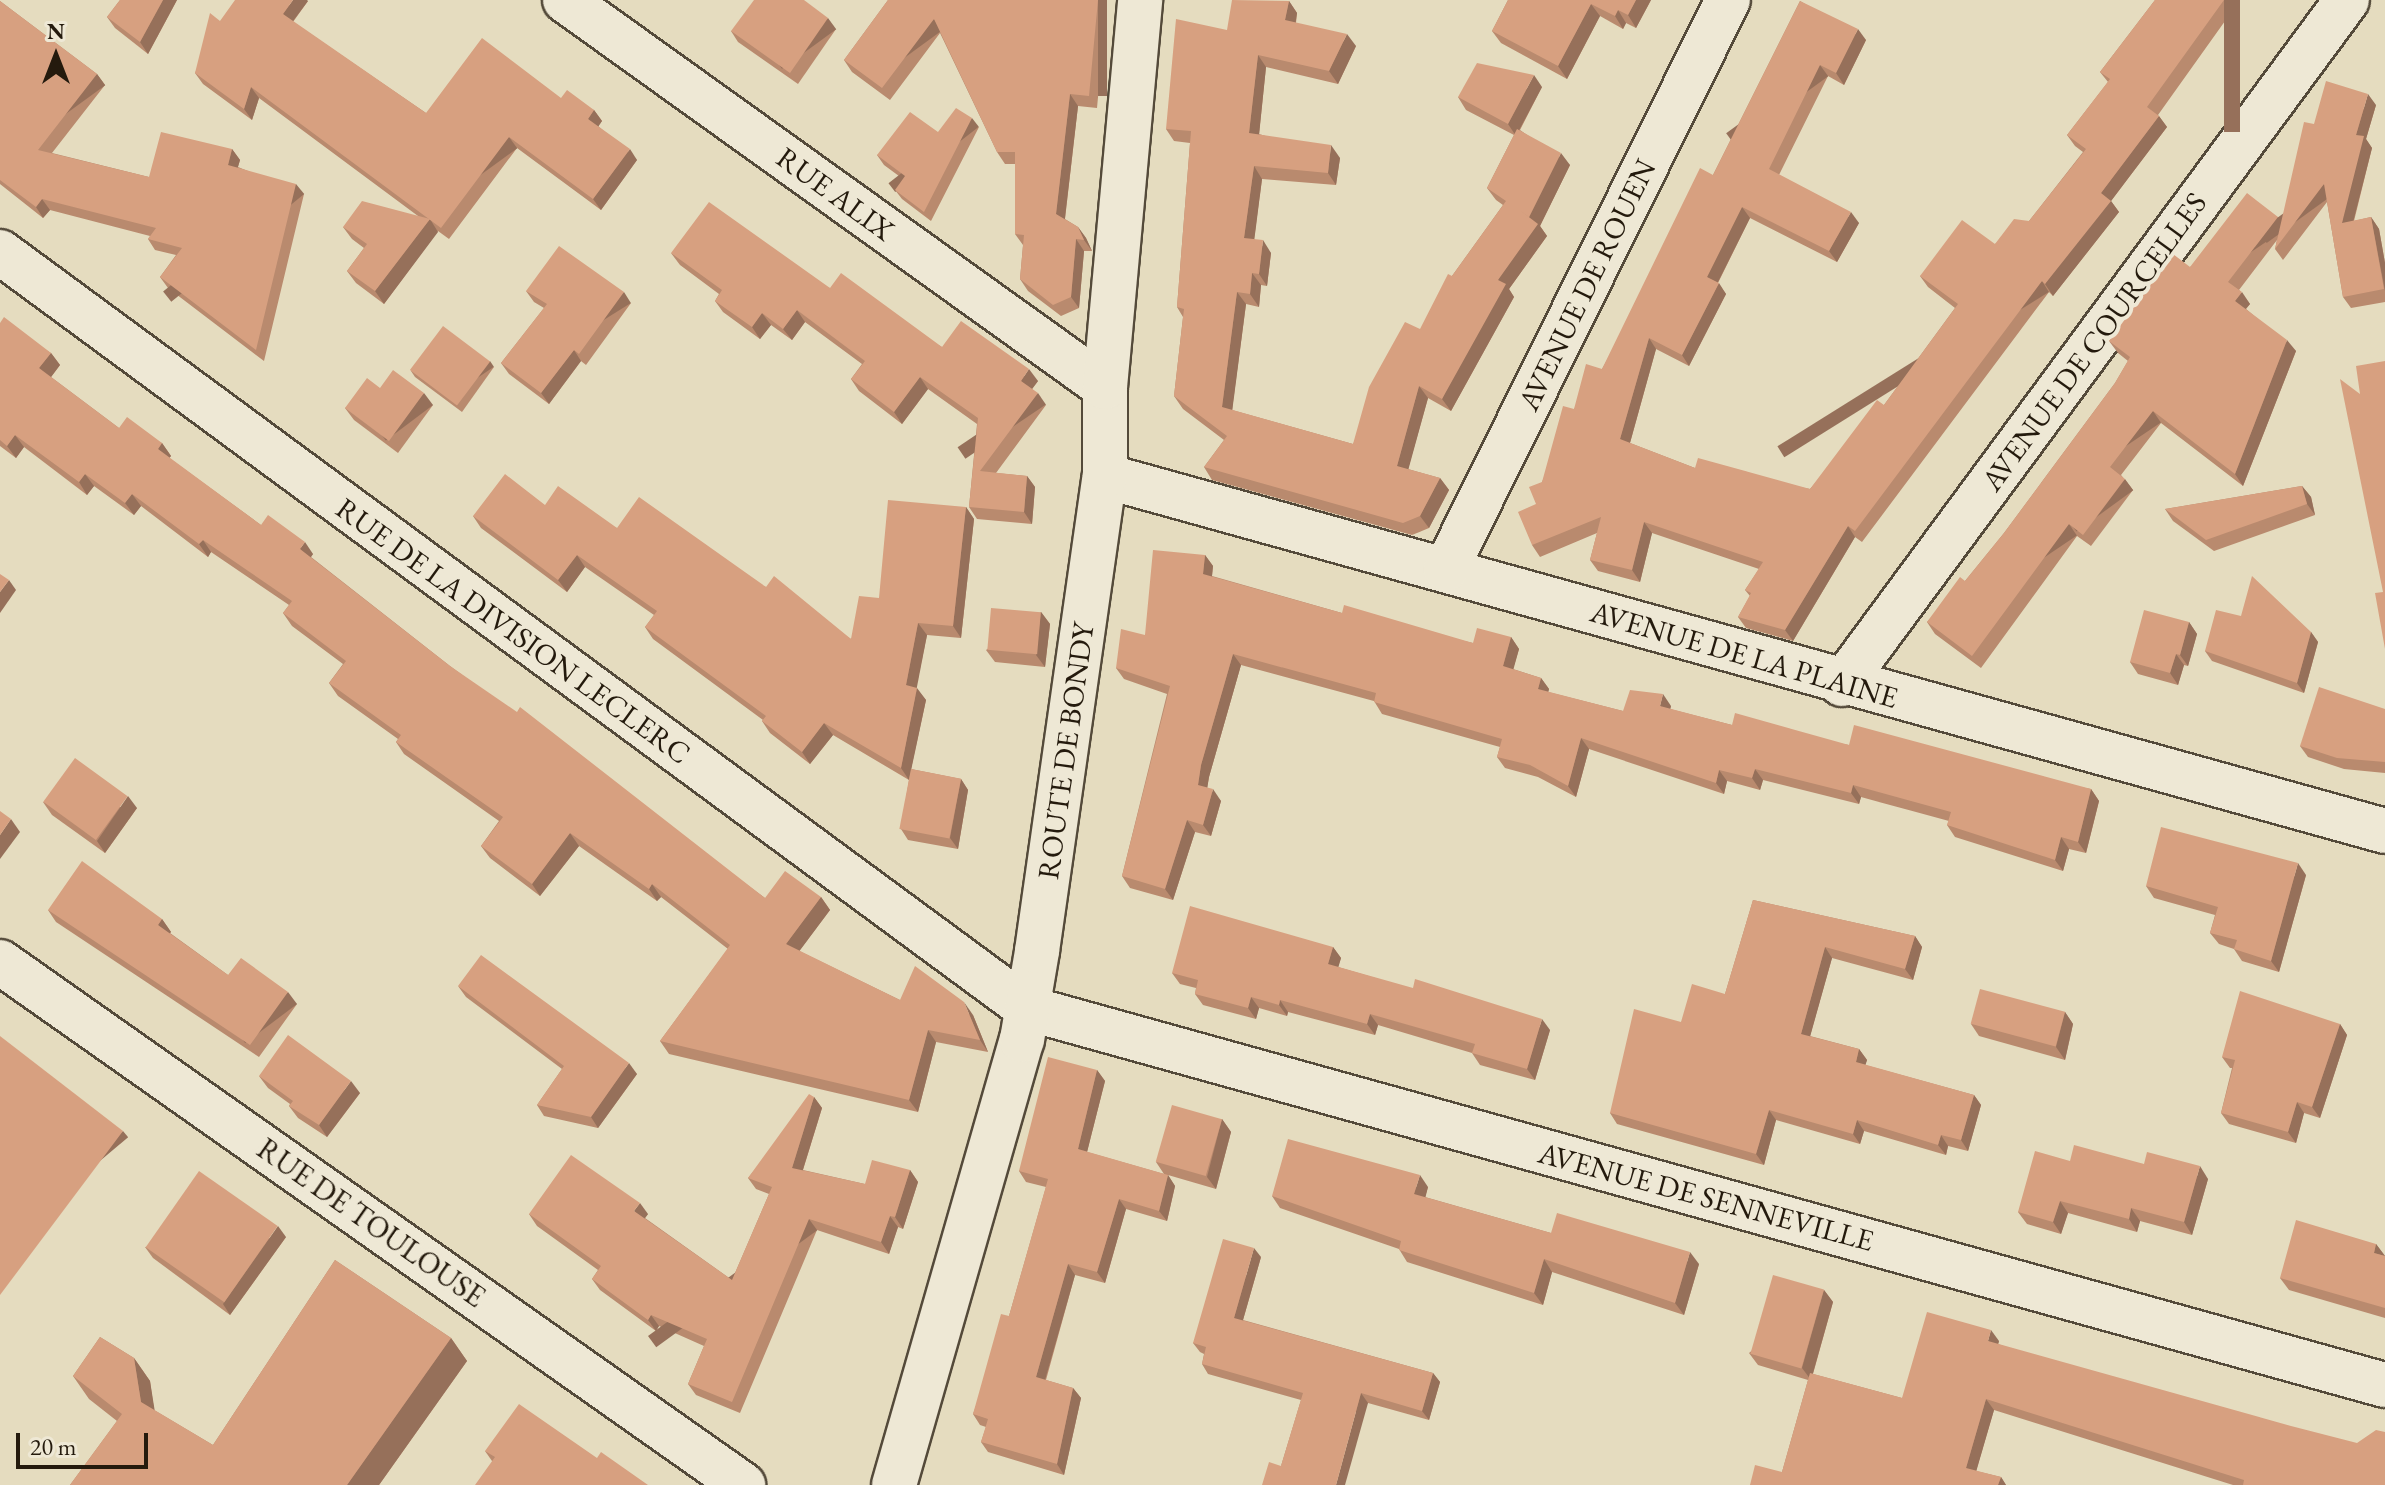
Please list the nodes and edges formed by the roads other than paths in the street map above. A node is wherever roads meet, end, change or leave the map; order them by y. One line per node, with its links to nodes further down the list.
1 (565, 0): 6 (street, RUE ALIX)
2 (1140, 0): 6 (street, ROUTE DE BONDY)
3 (1728, 0): 8 (street, AVENUE DE ROUEN)
4 (2347, 0): 9 (street, AVENUE DE COURCELLES)
5 (0, 252): 12 (street, RUE DE LA DIVISION LECLERC)
6 (1105, 387): 7 (street, ROUTE DE BONDY)
7 (1105, 476): 8 (street, AVENUE DE LA PLAINE); 12 (street, ROUTE DE BONDY)
8 (1446, 569): 9 (street, AVENUE DE LA PLAINE)
9 (1842, 684): 10 (street, AVENUE DE LA PLAINE)
10 (2385, 831)
11 (0, 962): 14 (street, RUE DE TOULOUSE)
12 (1027, 1008): 13 (street, AVENUE DE SENNEVILLE); 15 (street, ROUTE DE BONDY)
13 (2385, 1385)
14 (743, 1485)
15 (894, 1485)

